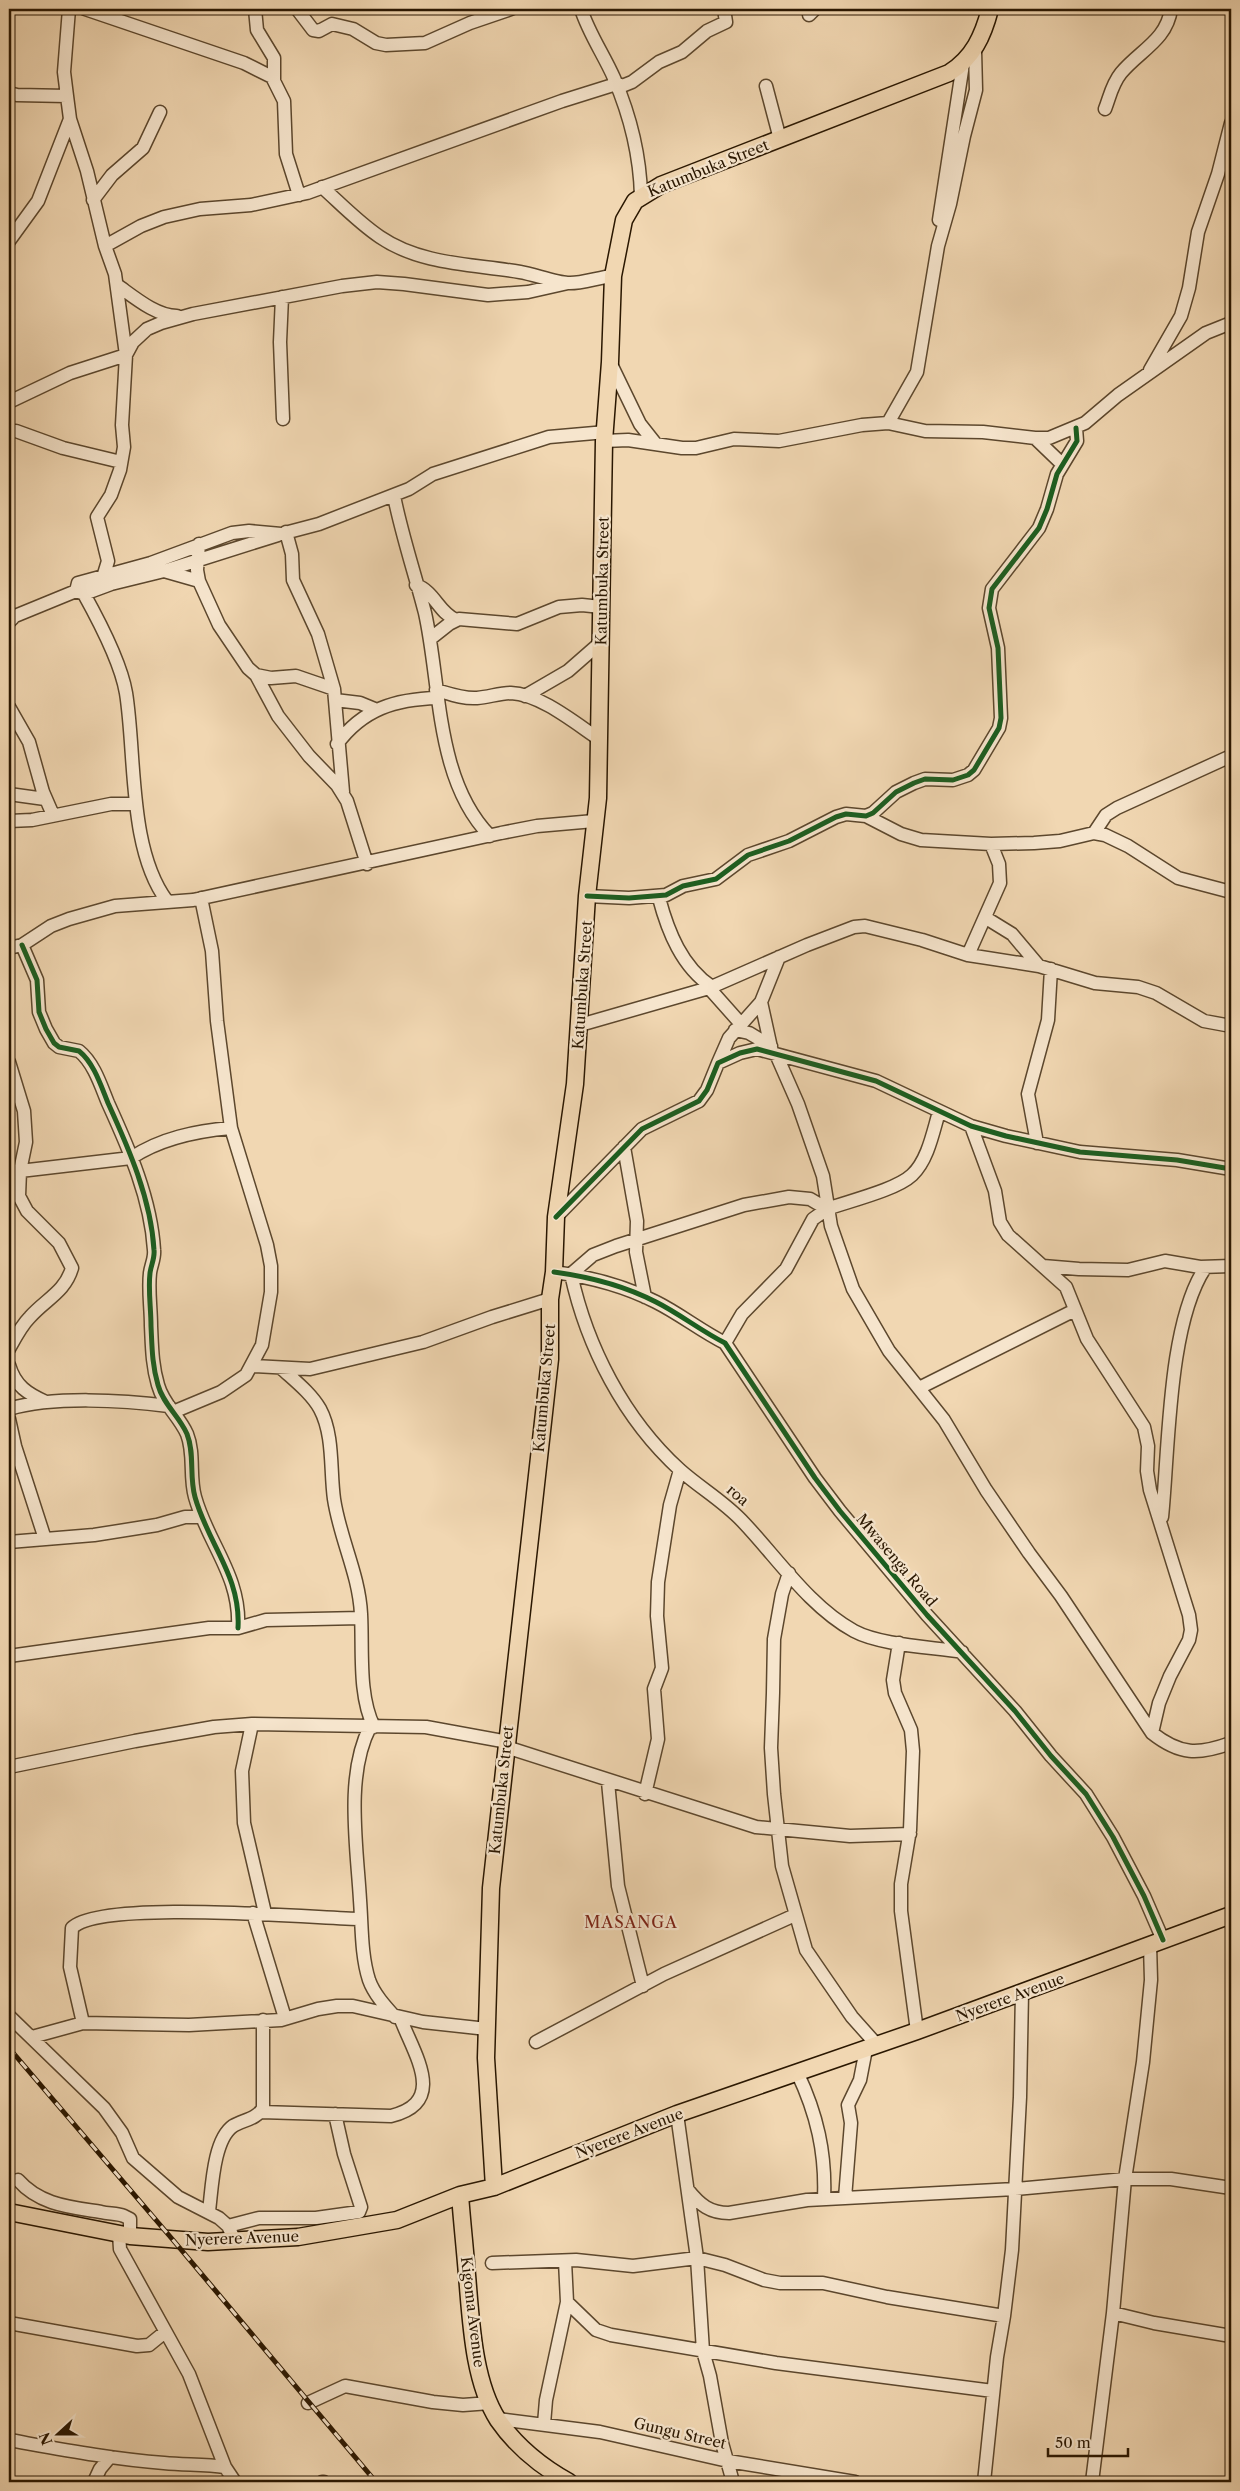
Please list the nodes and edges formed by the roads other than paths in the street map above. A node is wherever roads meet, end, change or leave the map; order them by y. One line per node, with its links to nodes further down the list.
1 (69, 9): 18 (street)
2 (85, 9): 11 (street)
3 (127, 9): 11 (street)
4 (254, 9): 14 (street)
5 (297, 9): 6 (street)
6 (511, 9)
7 (581, 9): 15 (street)
8 (724, 9): 15 (street)
9 (990, 9): 12 (main road, Katumbuka Street)
10 (1171, 9): 19 (street)
11 (125, 22): 14 (street)
12 (975, 50): 13 (main road, Katumbuka Street); 41 (street)
13 (963, 64): 23 (main road, Katumbuka Street); 41 (street)
14 (274, 80): 25 (street)
15 (614, 81): 24 (street); 26 (street)
16 (766, 86): 23 (street)
17 (9, 93): 18 (street)
18 (66, 96): 21 (street)
19 (1105, 109)
20 (160, 112): 27 (street)
21 (70, 118): 27 (street); 28 (street)
22 (1231, 122): 38 (street)
23 (780, 140): 26 (main road, Katumbuka Street)
24 (322, 187): 25 (street); 31 (street)
25 (299, 195): 29 (street)
26 (641, 196): 30 (main road, Katumbuka Street)
27 (93, 200): 29 (street)
28 (9, 241)
29 (105, 246): 32 (street)
30 (613, 276): 31 (street); 37 (main road, Katumbuka Street)
31 (568, 283): 33 (street)
32 (117, 285): 34 (street); 36 (street)
33 (282, 297): 34 (street); 40 (street)
34 (185, 317): 36 (street)
35 (1231, 323): 38 (street)
36 (126, 355): 39 (street); 47 (street)
37 (610, 362): 44 (main road, Katumbuka Street); 46 (street)
38 (1147, 374): 42 (street)
39 (9, 402)
40 (283, 419)
41 (888, 423): 45 (street); 46 (street)
42 (1076, 428): 45 (street); 48 (street)
43 (9, 431): 47 (street)
44 (605, 436): 46 (street); 49 (street); 58 (main road, Katumbuka Street)
45 (1035, 438): 48 (street)
46 (655, 443)
47 (121, 462): 54 (street)
48 (1062, 464): 77 (street)
49 (394, 496): 50 (street); 56 (street)
50 (283, 533): 51 (street); 52 (street); 65 (street)
51 (199, 544): 52 (street); 54 (street)
52 (198, 560): 53 (street); 55 (street)
53 (164, 571): 55 (street); 57 (street)
54 (104, 574): 57 (street)
55 (199, 581): 63 (street)
56 (416, 585): 59 (street); 61 (street)
57 (80, 593): 60 (street); 75 (street)
58 (601, 607): 59 (street); 62 (main road, Katumbuka Street)
59 (456, 620): 61 (street)
60 (9, 622)
61 (430, 639): 64 (street)
62 (600, 643): 66 (street); 69 (main road, Katumbuka Street)
63 (256, 675): 65 (street); 73 (street)
64 (437, 694): 66 (street); 68 (street); 81 (street)
65 (334, 695): 68 (street); 70 (street)
66 (525, 696): 69 (street)
67 (9, 707): 74 (street)
68 (377, 710): 70 (street)
69 (599, 739): 79 (main road, Katumbuka Street)
70 (337, 744): 73 (street)
71 (1231, 756): 80 (street)
72 (9, 794): 74 (street)
73 (343, 794): 83 (street)
74 (45, 799): 76 (street)
75 (136, 804): 76 (street); 88 (street)
76 (53, 815): 78 (street)
77 (866, 816): 82 (street); 87 (street)
78 (9, 821)
79 (594, 821): 81 (street); 85 (main road, Katumbuka Street)
80 (1094, 833): 82 (street); 84 (street)
81 (490, 836): 83 (street)
82 (991, 844): 89 (street)
83 (367, 864): 86 (street)
84 (1231, 892)
85 (587, 896): 87 (street); 97 (main road, Katumbuka Street)
86 (201, 898): 88 (street); 105 (street)
87 (659, 898): 95 (street)
88 (168, 901): 90 (street)
89 (986, 918): 92 (street); 94 (street)
90 (22, 945): 91 (street); 108 (street)
91 (9, 948)
92 (968, 956): 93 (street); 94 (street)
93 (779, 957): 95 (street); 96 (street)
94 (1045, 968): 98 (street); 106 (street)
95 (710, 988): 97 (street); 99 (street)
96 (761, 1002): 99 (street); 100 (street)
97 (580, 1025): 112 (main road, Katumbuka Street)
98 (1231, 1026)
99 (738, 1027): 100 (street); 102 (street)
100 (773, 1051): 102 (street); 103 (street); 111 (street)
101 (9, 1062): 110 (street)
102 (718, 1063): 107 (street)
103 (939, 1112): 104 (street); 111 (street)
104 (971, 1126): 106 (street); 114 (street)
105 (231, 1128): 108 (street); 125 (street)
106 (1037, 1143): 109 (street)
107 (624, 1147): 112 (street); 113 (street)
108 (131, 1158): 110 (street); 130 (street)
109 (1231, 1169)
110 (20, 1171): 123 (street)
111 (827, 1209): 113 (street); 122 (street); 127 (street)
112 (556, 1217): 117 (main road, Katumbuka Street)
113 (637, 1239): 118 (street); 119 (street)
114 (1043, 1266): 116 (street); 121 (street)
115 (1231, 1266): 116 (street)
116 (1205, 1268): 134 (street)
117 (554, 1272): 118 (street, Mwasenga Road); 120 (main road, Katumbuka Street)
118 (571, 1274): 119 (street, Mwasenga Road); 132 (street, roa)
119 (645, 1297): 122 (street, Mwasenga Road)
120 (550, 1299): 126 (street); 147 (main road, Katumbuka Street)
121 (1075, 1310): 127 (street); 134 (street)
122 (726, 1343): 141 (street, Mwasenga Road)
123 (9, 1349)
124 (9, 1366): 128 (street)
125 (252, 1366): 126 (street); 130 (street)
126 (280, 1368): 138 (street)
127 (919, 1388): 145 (street)
128 (48, 1402): 129 (street); 130 (street)
129 (9, 1409)
130 (171, 1409): 133 (street)
131 (9, 1419): 135 (street)
132 (680, 1470): 137 (street, roa); 150 (street)
133 (201, 1517): 135 (street); 139 (street)
134 (1161, 1522): 145 (street)
135 (45, 1539): 136 (street)
136 (9, 1542)
137 (789, 1573): 140 (street, roa); 151 (street)
138 (361, 1618): 139 (street); 144 (street)
139 (238, 1628): 142 (street)
140 (899, 1643): 141 (street, roa); 152 (street)
141 (962, 1652): 157 (street, Mwasenga Road)
142 (9, 1656)
143 (252, 1724): 144 (street); 148 (street); 153 (street)
144 (372, 1727): 147 (street); 156 (street)
145 (1152, 1733): 146 (street)
146 (1231, 1743)
147 (507, 1745): 149 (street); 165 (main road, Katumbuka Street)
148 (9, 1767)
149 (608, 1782): 150 (street); 158 (street)
150 (645, 1794): 151 (street)
151 (776, 1829): 152 (street); 154 (street)
152 (910, 1834): 166 (street)
153 (259, 1913): 156 (street); 162 (street); 164 (street)
154 (795, 1915): 158 (street); 169 (street)
155 (1231, 1915): 157 (main road, Nyerere Avenue)
156 (361, 1920): 161 (street)
157 (1156, 1943): 159 (main road, Nyerere Avenue); 174 (street)
158 (643, 1986): 168 (street)
159 (1022, 1992): 166 (main road, Nyerere Avenue); 178 (street)
160 (9, 2016): 167 (street)
161 (397, 2017): 162 (street); 165 (street); 172 (street)
162 (285, 2018): 163 (street)
163 (263, 2020): 164 (street); 171 (street)
164 (83, 2023): 167 (street)
165 (487, 2029): 176 (main road, Katumbuka Street)
166 (917, 2031): 169 (main road, Nyerere Avenue)
167 (32, 2037): 183 (street)
168 (536, 2042)
169 (871, 2047): 170 (main road, Nyerere Avenue); 181 (street)
170 (797, 2072): 173 (main road, Nyerere Avenue); 182 (street)
171 (260, 2112): 172 (street); 183 (street)
172 (335, 2114): 185 (street)
173 (677, 2114): 176 (main road, Nyerere Avenue); 179 (street)
174 (1125, 2179): 177 (street); 178 (street); 191 (street)
175 (18, 2180): 186 (street)
176 (494, 2187): 180 (main road, Nyerere Avenue)
177 (1231, 2188)
178 (1015, 2189): 181 (street); 192 (street)
179 (688, 2190): 182 (street); 187 (street)
180 (460, 2195): 185 (main road, Nyerere Avenue); 198 (main road, Kigoma Avenue)
181 (845, 2198): 182 (street)
182 (824, 2199)
183 (209, 2211): 185 (street)
184 (9, 2212): 186 (main road, Nyerere Avenue)
185 (231, 2233): 186 (main road, Nyerere Avenue)
186 (124, 2235): 194 (street)
187 (697, 2258): 188 (street); 192 (street); 196 (street)
188 (565, 2261): 189 (street); 190 (street)
189 (492, 2263)
190 (567, 2302): 196 (street); 201 (street)
191 (1113, 2313): 195 (street); 212 (street)
192 (1004, 2316): 197 (street)
193 (9, 2323): 194 (street)
194 (165, 2332): 205 (street)
195 (1231, 2336)
196 (703, 2351): 197 (street); 204 (street)
197 (993, 2391): 211 (street)
198 (490, 2403): 199 (street); 200 (main road, Kigoma Avenue)
199 (308, 2404)
200 (498, 2419): 201 (street, Gungu Street); 208 (main road, Kigoma Avenue)
201 (544, 2424): 204 (street, Gungu Street)
202 (9, 2440): 203 (street)
203 (110, 2457): 205 (street); 206 (street)
204 (728, 2460): 209 (street); 210 (street, Gungu Street)
205 (225, 2467): 207 (street)
206 (94, 2482)
207 (234, 2482)
208 (569, 2482)
209 (733, 2482)
210 (855, 2482)
211 (984, 2482)
212 (1092, 2482)

